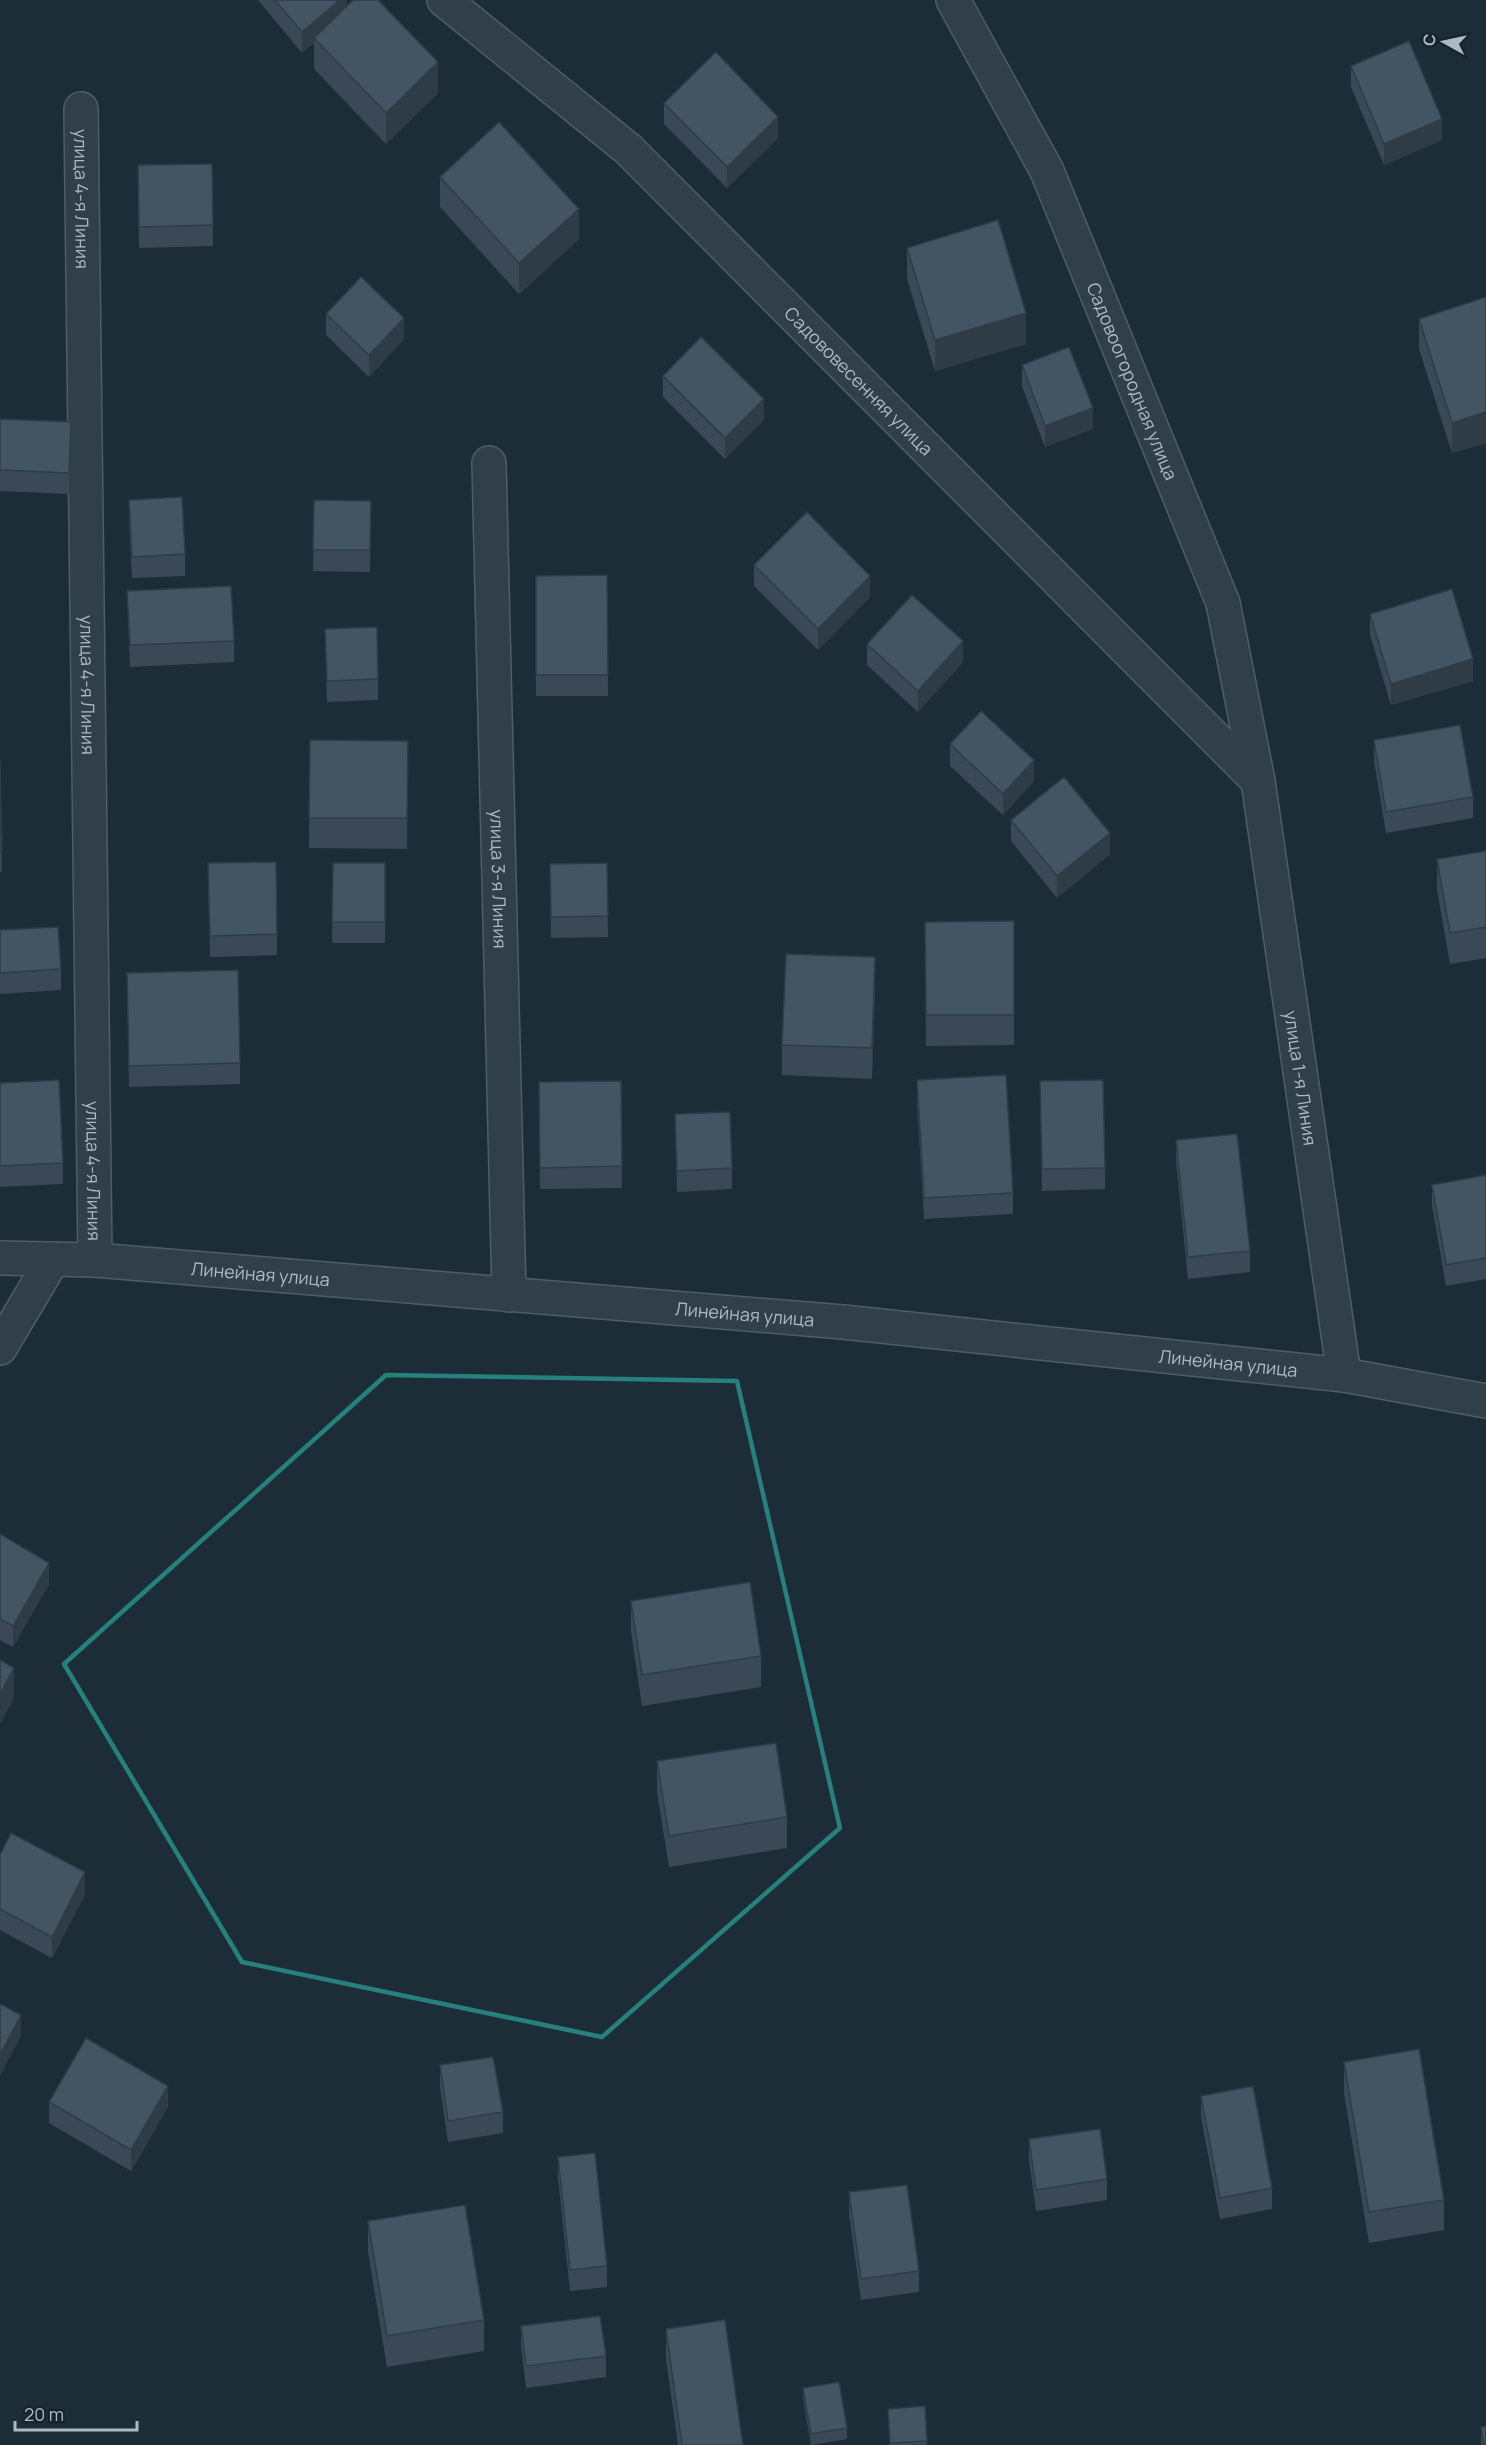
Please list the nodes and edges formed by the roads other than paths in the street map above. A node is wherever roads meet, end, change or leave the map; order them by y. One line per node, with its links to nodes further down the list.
1 (444, 0): 5 (street, Садововесенняя улица)
2 (952, 0): 5 (street, Садовоогородная улица)
3 (81, 109): 8 (street, улица 4-я Линия)
4 (489, 463): 9 (street, улица 3-я Линия)
5 (1258, 781): 11 (street, улица 1-я Линия)
6 (0, 1258): 7 (street, Линейная улица)
7 (53, 1259): 8 (street, Линейная улица); 10 (street)
8 (95, 1260): 9 (street, Линейная улица)
9 (509, 1295): 11 (street, Линейная улица)
10 (0, 1348)
11 (1344, 1375): 12 (street, Линейная улица)
12 (1486, 1401)

